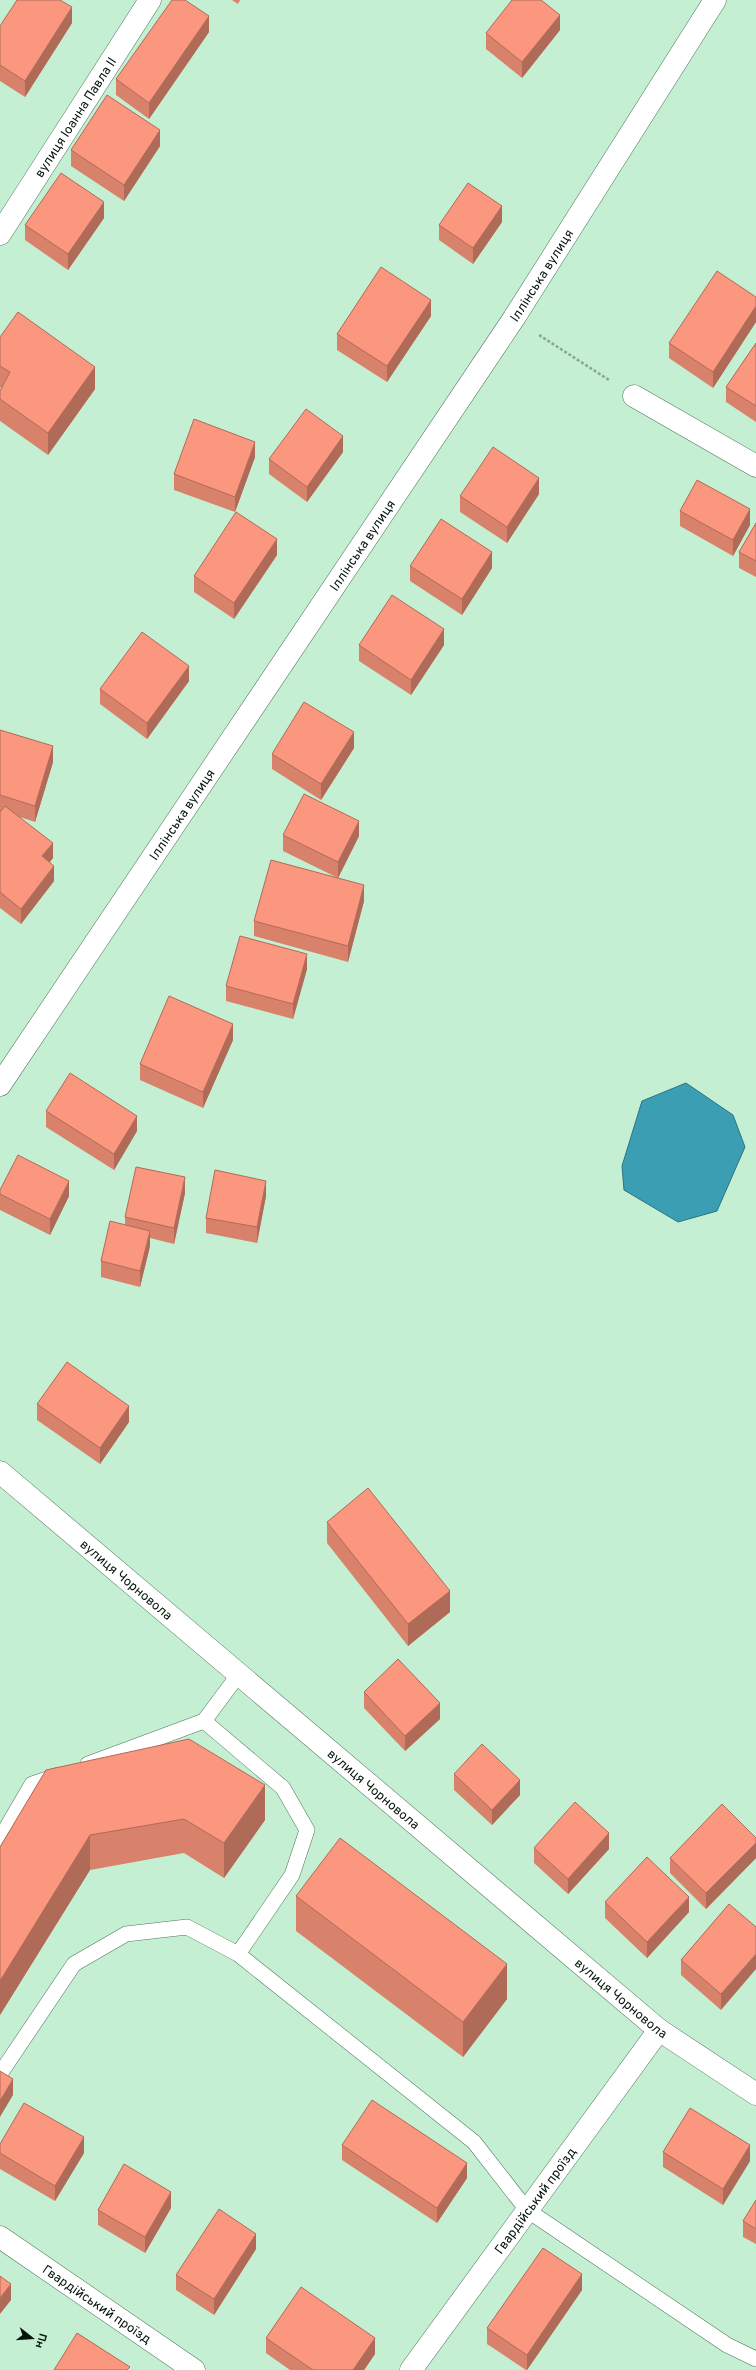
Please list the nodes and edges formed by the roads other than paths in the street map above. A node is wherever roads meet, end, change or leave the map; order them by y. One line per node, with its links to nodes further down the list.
1 (150, 0): 3 (main road, вулиця Іоанна Павла II)
2 (715, 0): 6 (main road, Іллінська вулиця)
3 (0, 234)
4 (634, 396): 5 (main road)
5 (756, 466)
6 (0, 1085)
7 (0, 1472): 8 (main road, вулиця Чорновола)
8 (239, 1674): 9 (lane); 12 (main road, вулиця Чорновола)
9 (204, 1721): 10 (lane); 11 (lane)
10 (0, 1839)
11 (238, 1954): 13 (lane); 15 (lane)
12 (659, 2030): 14 (main road, вулиця Чорновола); 15 (main road, Гвардійський проїзд)
13 (0, 2070)
14 (756, 2094)
15 (527, 2210): 17 (lane); 19 (main road, Гвардійський проїзд)
16 (0, 2237): 18 (main road, Гвардійський проїзд)
17 (756, 2359)
18 (194, 2370)
19 (411, 2370)

